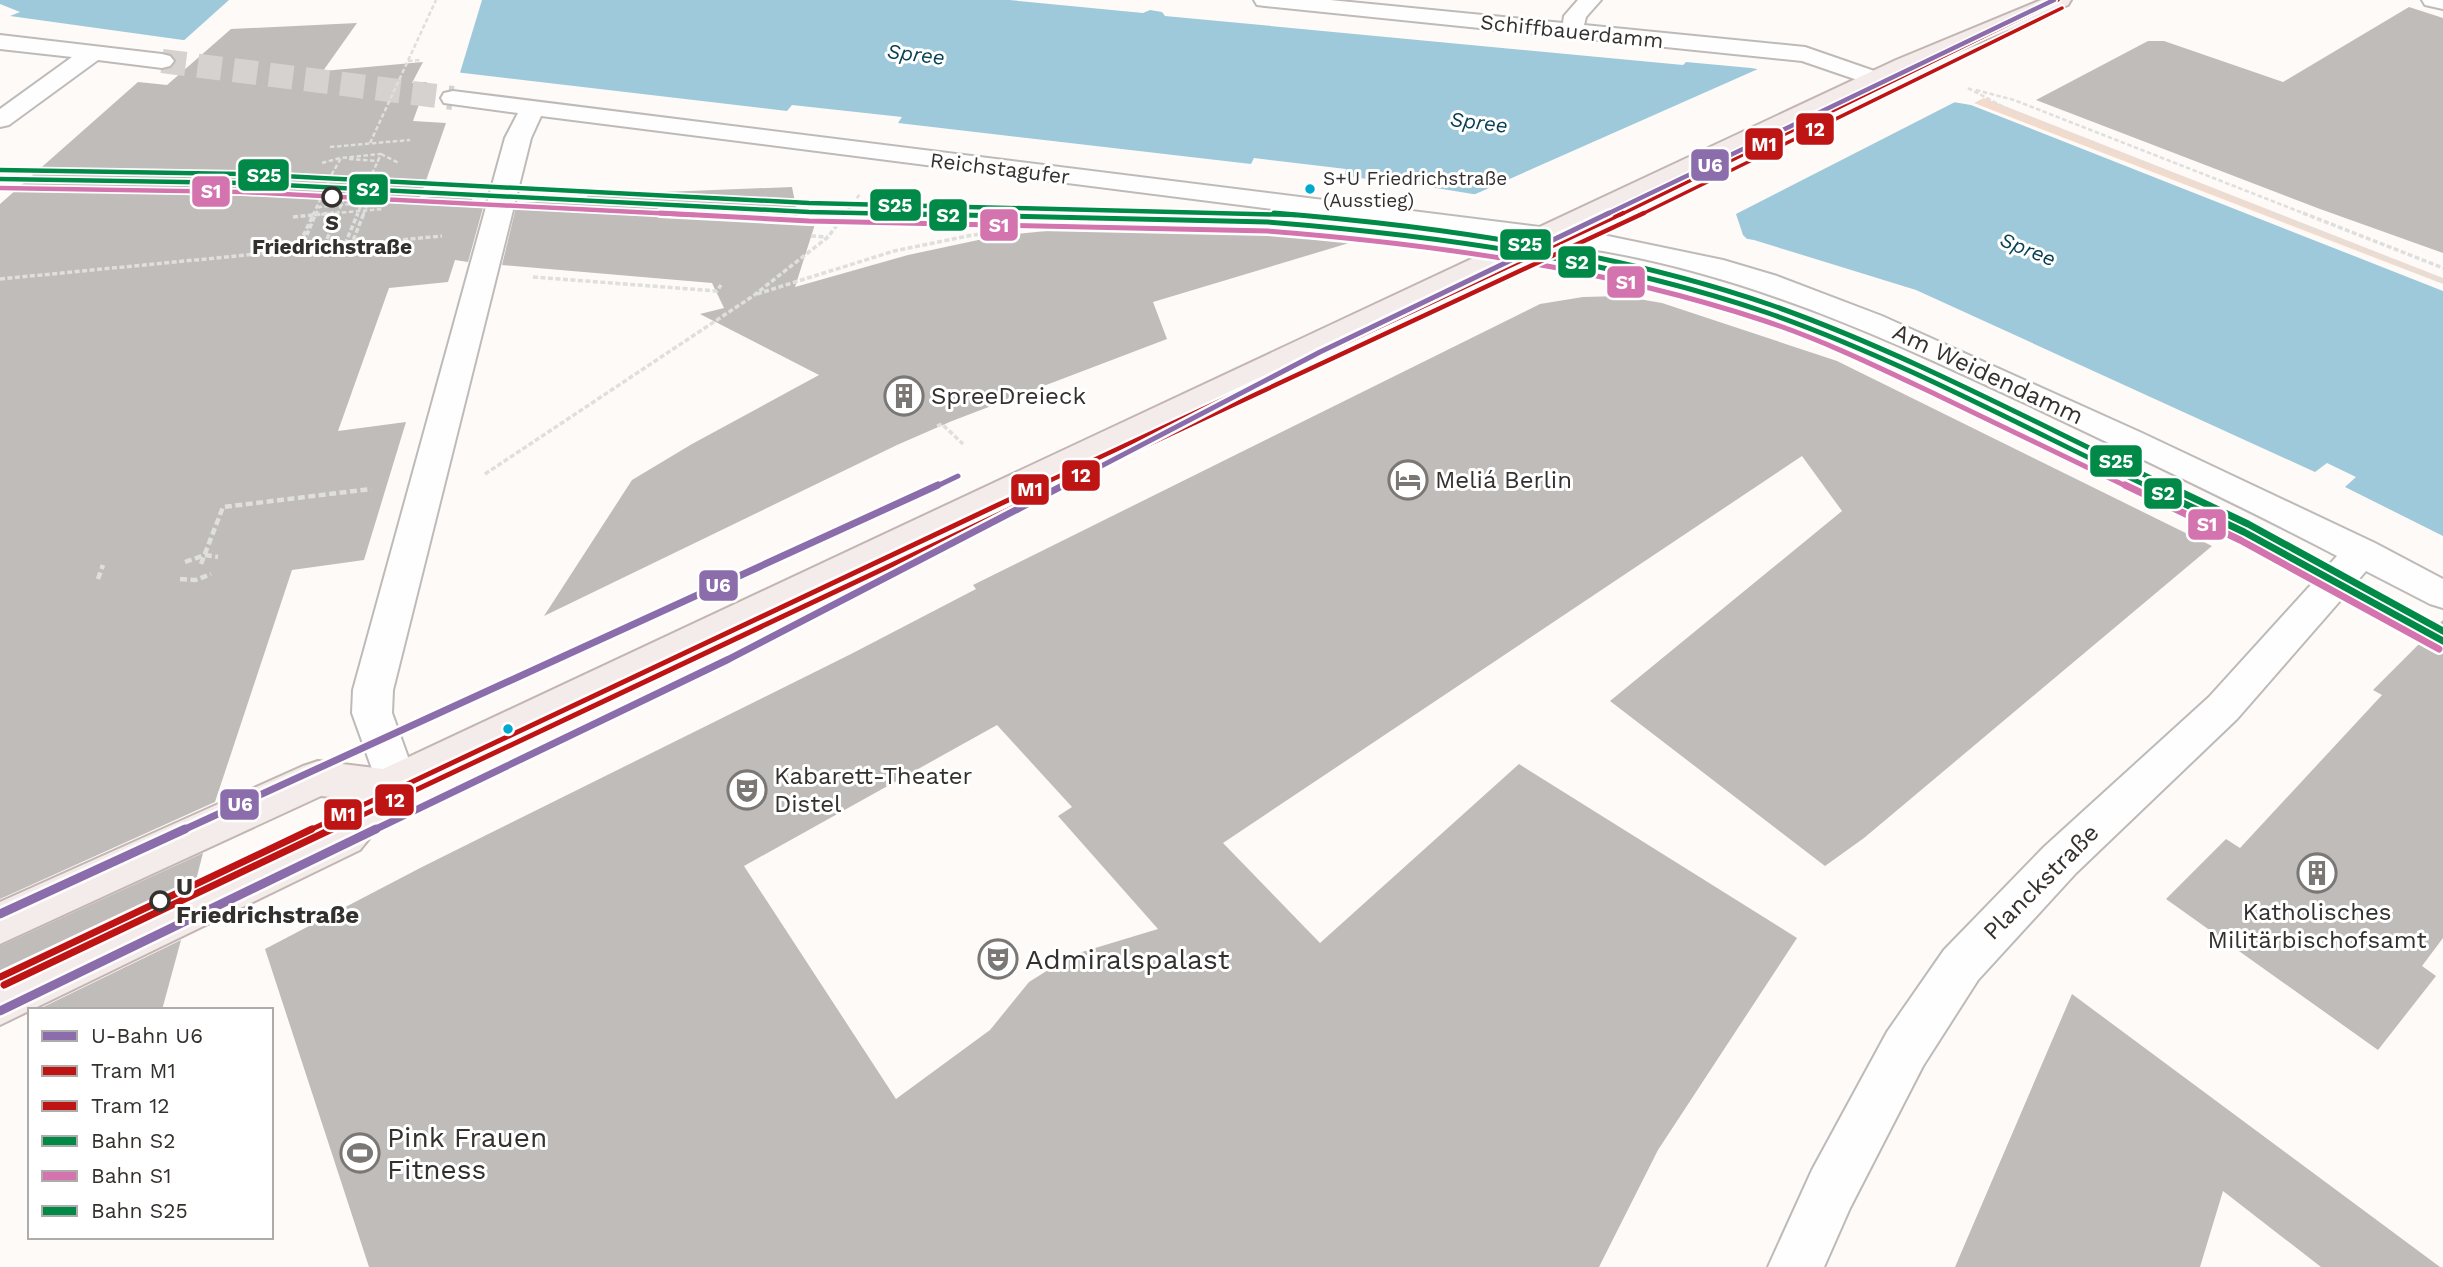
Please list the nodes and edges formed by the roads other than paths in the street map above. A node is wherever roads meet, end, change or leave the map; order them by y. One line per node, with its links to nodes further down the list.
1 (1265, 0): 7 (street, Schiffbauerdamm)
2 (1590, 0): 7 (street)
3 (2019, 0): 11 (main road)
4 (2060, 0): 11 (main road)
5 (2433, 0): 6 (street)
6 (2443, 3)
7 (1572, 31): 12 (street, Schiffbauerdamm)
8 (0, 42): 9 (street)
9 (93, 53): 10 (street); 15 (street)
10 (162, 61)
11 (1905, 65): 12 (main road)
12 (1874, 80): 16 (main road)
13 (453, 98): 14 (street, Reichstagufer)
14 (532, 109): 16 (street, Reichstagufer); 19 (street)
15 (0, 120)
16 (1561, 229): 17 (street, Am Weidendamm); 19 (main road)
17 (2361, 552): 18 (street, Am Weidendamm); 22 (street, Planckstraße)
18 (2443, 595)
19 (391, 785): 20 (main road); 21 (main road)
20 (0, 924)
21 (0, 1003)
22 (1796, 1267)

